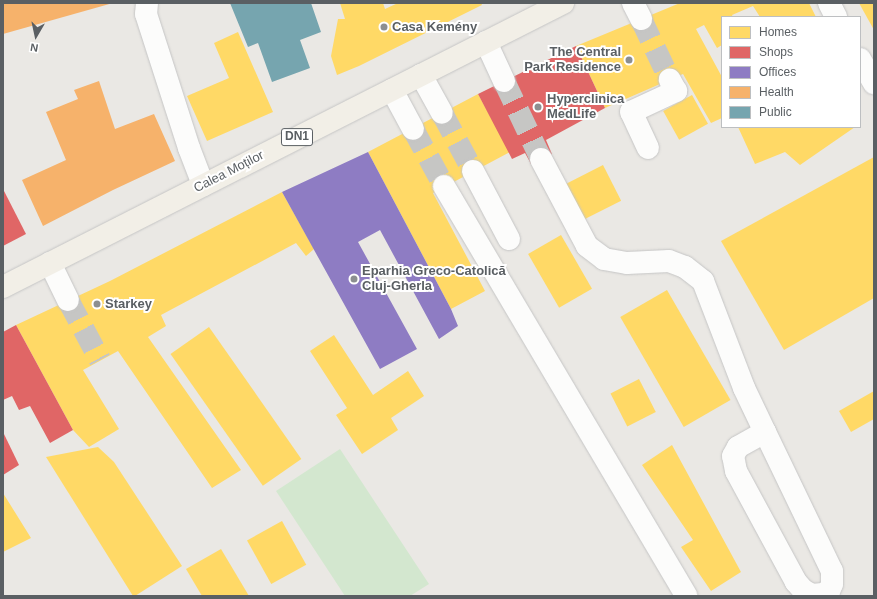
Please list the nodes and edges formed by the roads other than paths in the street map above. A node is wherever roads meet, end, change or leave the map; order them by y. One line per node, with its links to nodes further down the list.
1 (147, 3): 17 (street)
2 (563, 3): 5 (main road, Calea Moților / DN1)
3 (828, 3): 4 (street)
4 (835, 16)
5 (486, 42): 7 (main road, Calea Moților / DN1); 9 (street)
6 (861, 60): 10 (street)
7 (422, 75): 11 (main road, Calea Moților / DN1); 12 (street)
8 (670, 80): 14 (street)
9 (504, 81)
10 (874, 83)
11 (392, 90): 13 (street); 17 (main road, Calea Moților / DN1)
12 (442, 113)
13 (413, 129)
14 (648, 148)
15 (541, 160): 23 (street)
16 (473, 171): 19 (street)
17 (203, 186): 20 (main road, Calea Moților / DN1)
18 (444, 186): 24 (street)
19 (510, 239)
20 (50, 263): 21 (main road, Calea Moților / DN1); 22 (street)
21 (3, 287)
22 (68, 300)
23 (765, 432): 23 (street)
24 (686, 596)

